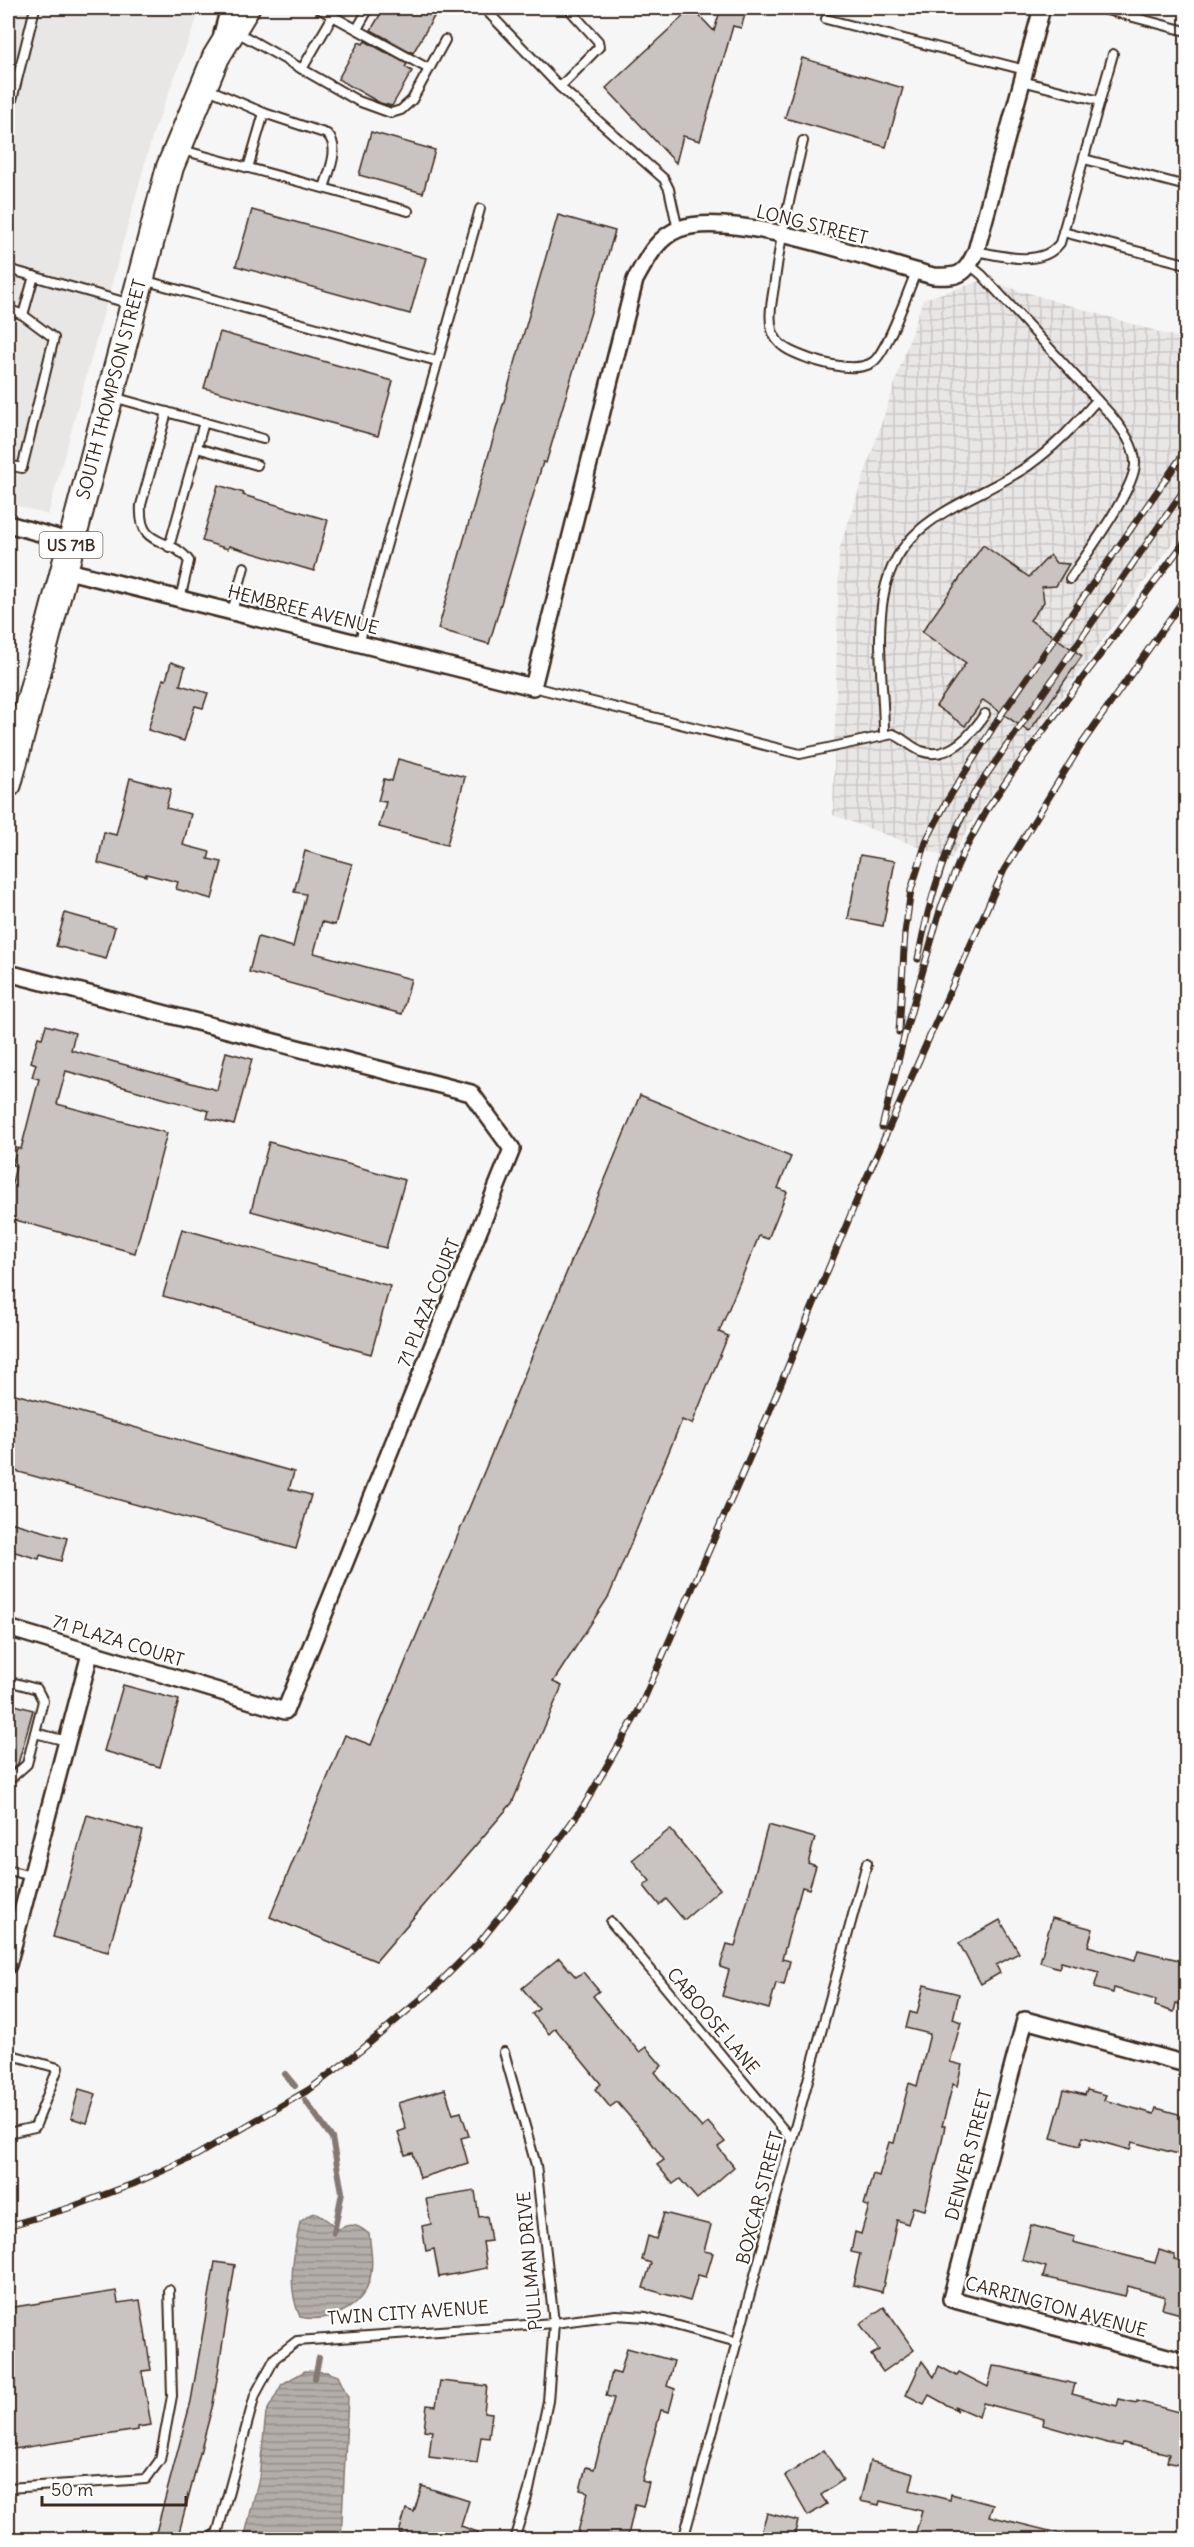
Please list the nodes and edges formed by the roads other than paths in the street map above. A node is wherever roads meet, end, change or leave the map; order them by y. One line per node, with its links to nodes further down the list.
1 (35, 8): 23 (lane)
2 (246, 8): 10 (highway, SOUTH THOMPSON STREET / US 71B)
3 (318, 8): 9 (lane)
4 (369, 8): 12 (lane)
5 (484, 8): 20 (lane)
6 (568, 8): 20 (lane)
7 (1042, 8): 18 (street)
8 (1099, 8): 13 (lane)
9 (333, 16): 12 (lane); 16 (lane)
10 (231, 18): 16 (lane); 19 (highway, SOUTH THOMPSON STREET / US 71B)
11 (825, 19): 18 (lane)
12 (357, 29): 17 (lane)
13 (1186, 32)
14 (445, 40): 17 (lane)
15 (1113, 54): 21 (lane)
16 (302, 69): 17 (lane)
17 (429, 69)
18 (1024, 75): 21 (lane); 35 (street)
19 (204, 87): 22 (lane); 25 (highway, SOUTH THOMPSON STREET / US 71B)
20 (560, 87): 32 (lane)
21 (1100, 101): 26 (lane)
22 (264, 113): 27 (lane); 29 (lane)
23 (8, 116)
24 (803, 141): 34 (lane)
25 (178, 149): 27 (lane); 40 (highway, SOUTH THOMPSON STREET / US 71B)
26 (1084, 159): 28 (lane); 33 (lane)
27 (248, 168): 29 (lane)
28 (1186, 186)
29 (324, 188): 31 (lane)
30 (480, 209): 44 (lane)
31 (408, 211)
32 (678, 230): 34 (street, LONG STREET); 62 (street, LONG STREET)
33 (1064, 232): 35 (lane); 36 (lane)
34 (781, 234): 38 (street, LONG STREET); 38 (lane)
35 (973, 258): 38 (street, LONG STREET); 46 (lane)
36 (1186, 264)
37 (8, 269): 39 (lane)
38 (916, 272)
39 (34, 276): 41 (lane); 43 (lane)
40 (139, 279): 41 (highway, SOUTH THOMPSON STREET / US 71B); 44 (lane)
41 (132, 304): 45 (highway, SOUTH THOMPSON STREET / US 71B)
42 (8, 311): 43 (lane)
43 (23, 315): 51 (lane)
44 (437, 361): 61 (lane)
45 (109, 396): 47 (lane); 54 (highway, SOUTH THOMPSON STREET / US 71B)
46 (1097, 400): 58 (lane); 64 (lane)
47 (167, 412): 48 (lane); 55 (lane)
48 (204, 422): 49 (lane); 50 (lane)
49 (263, 439)
50 (197, 448): 52 (lane); 55 (lane)
51 (8, 465)
52 (257, 465)
53 (8, 524): 54 (street)
54 (72, 542): 57 (highway, SOUTH THOMPSON STREET / US 71B)
55 (169, 547): 59 (lane)
56 (244, 567): 60 (lane)
57 (64, 570): 59 (street, HEMBREE AVENUE); 65 (highway, SOUTH THOMPSON STREET / US 71B)
58 (1070, 579)
59 (180, 599): 60 (street, HEMBREE AVENUE)
60 (232, 612): 61 (street, HEMBREE AVENUE)
61 (360, 644): 62 (street, HEMBREE AVENUE)
62 (533, 687): 64 (lane)
63 (985, 714): 64 (lane)
64 (884, 734)
65 (8, 784)
66 (8, 973): 68 (street, 71 PLAZA COURT)
67 (8, 1628): 68 (street, 71 PLAZA COURT)
68 (90, 1654): 71 (street)
69 (8, 1681): 70 (lane)
70 (35, 1732): 71 (lane); 72 (lane)
71 (67, 1741): 75 (street)
72 (8, 1781)
73 (867, 1863): 82 (lane, BOXCAR STREET)
74 (8, 1870): 75 (lane)
75 (31, 1876): 77 (street)
76 (611, 1922): 82 (lane, CABOOSE LANE)
77 (8, 1965)
78 (504, 2052): 85 (lane, PULLMAN DRIVE)
79 (8, 2054): 81 (lane)
80 (1186, 2064): 84 (street, DENVER STREET)
81 (8, 2133)
82 (792, 2140): 86 (lane, BOXCAR STREET)
83 (169, 2290): 88 (lane)
84 (951, 2299): 87 (street, CARRINGTON AVENUE)
85 (554, 2323): 86 (lane, TWIN CITY AVENUE); 89 (lane, TWIN CITY AVENUE); 90 (lane, PULLMAN DRIVE)
86 (737, 2342): 91 (lane, BOXCAR STREET)
87 (1186, 2362)
88 (8, 2488)
89 (216, 2539)
90 (514, 2540)
91 (683, 2540)

